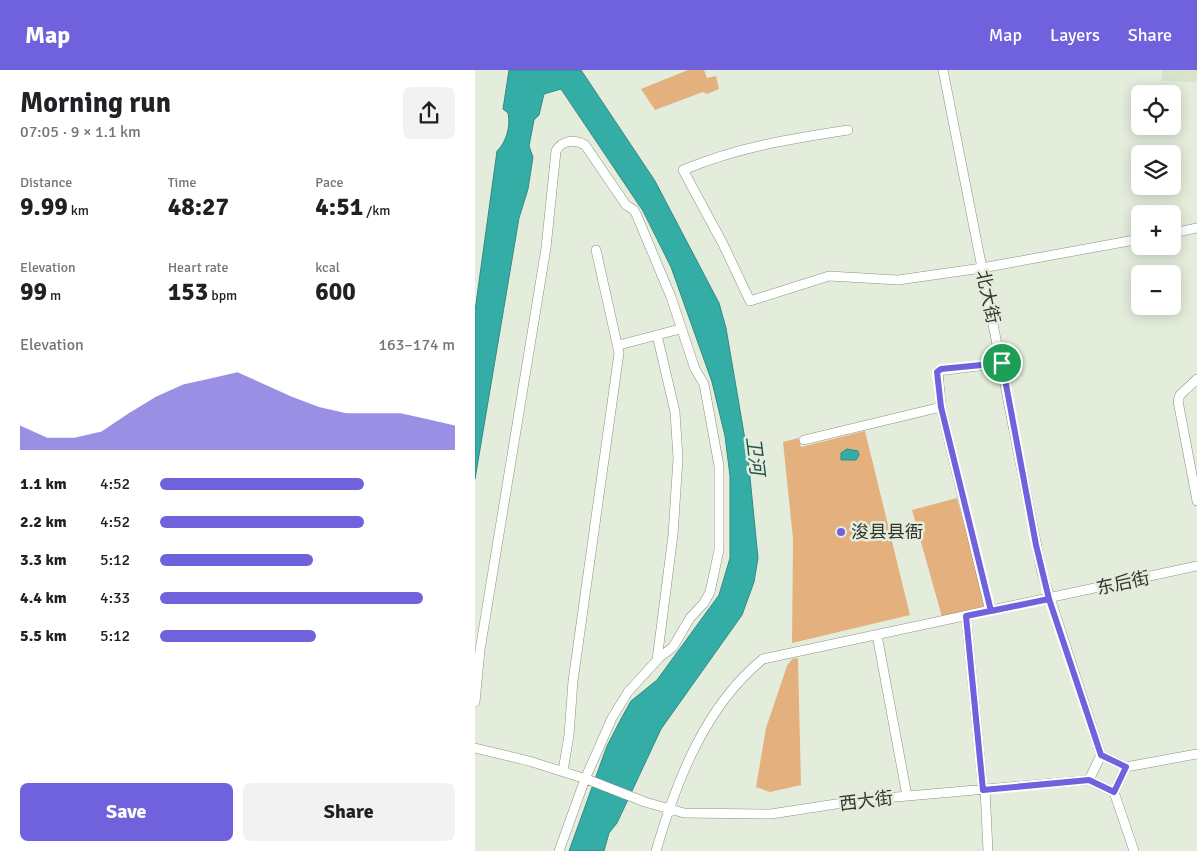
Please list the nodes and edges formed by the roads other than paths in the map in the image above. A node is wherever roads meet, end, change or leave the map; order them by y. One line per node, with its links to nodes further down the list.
1 (943, 70): 7 (street, 北大街)
2 (848, 130): 7 (street)
3 (1197, 228): 4 (street)
4 (1181, 231)
5 (1131, 241): 7 (street)
6 (596, 250): 10 (street)
7 (982, 268): 11 (street, 北大街)
8 (680, 329): 9 (street); 21 (street); 22 (street)
9 (657, 335): 10 (street); 21 (street)
10 (619, 345): 27 (street)
11 (1002, 363): 13 (street); 17 (street, 北大街)
12 (1197, 379): 15 (street)
13 (941, 407): 14 (street); 18 (street)
14 (804, 440)
15 (1197, 501)
16 (1197, 566): 17 (street, 东后街)
17 (1049, 599): 18 (street, 东后街); 25 (street, 北大街)
18 (991, 611): 19 (street, 东后街)
19 (966, 616): 20 (street, 东后街); 30 (street)
20 (877, 635): 32 (street); 33 (street, 东后街)
21 (657, 660): 28 (street)
22 (475, 702)
23 (475, 748): 27 (street, 西大街)
24 (1197, 754): 26 (street)
25 (1101, 755): 26 (street); 29 (street)
26 (1126, 767): 31 (street)
27 (563, 772): 28 (street, 西大街)
28 (587, 779): 33 (street, 西大街); 34 (street)
29 (1089, 780): 30 (street, 西大街); 31 (street)
30 (984, 789): 32 (street, 西大街); 36 (street)
31 (1114, 792): 37 (street)
32 (907, 796): 33 (street, 西大街)
33 (668, 809): 35 (street, 东后街)
34 (559, 851)
35 (656, 851)
36 (987, 851)
37 (1134, 851)

